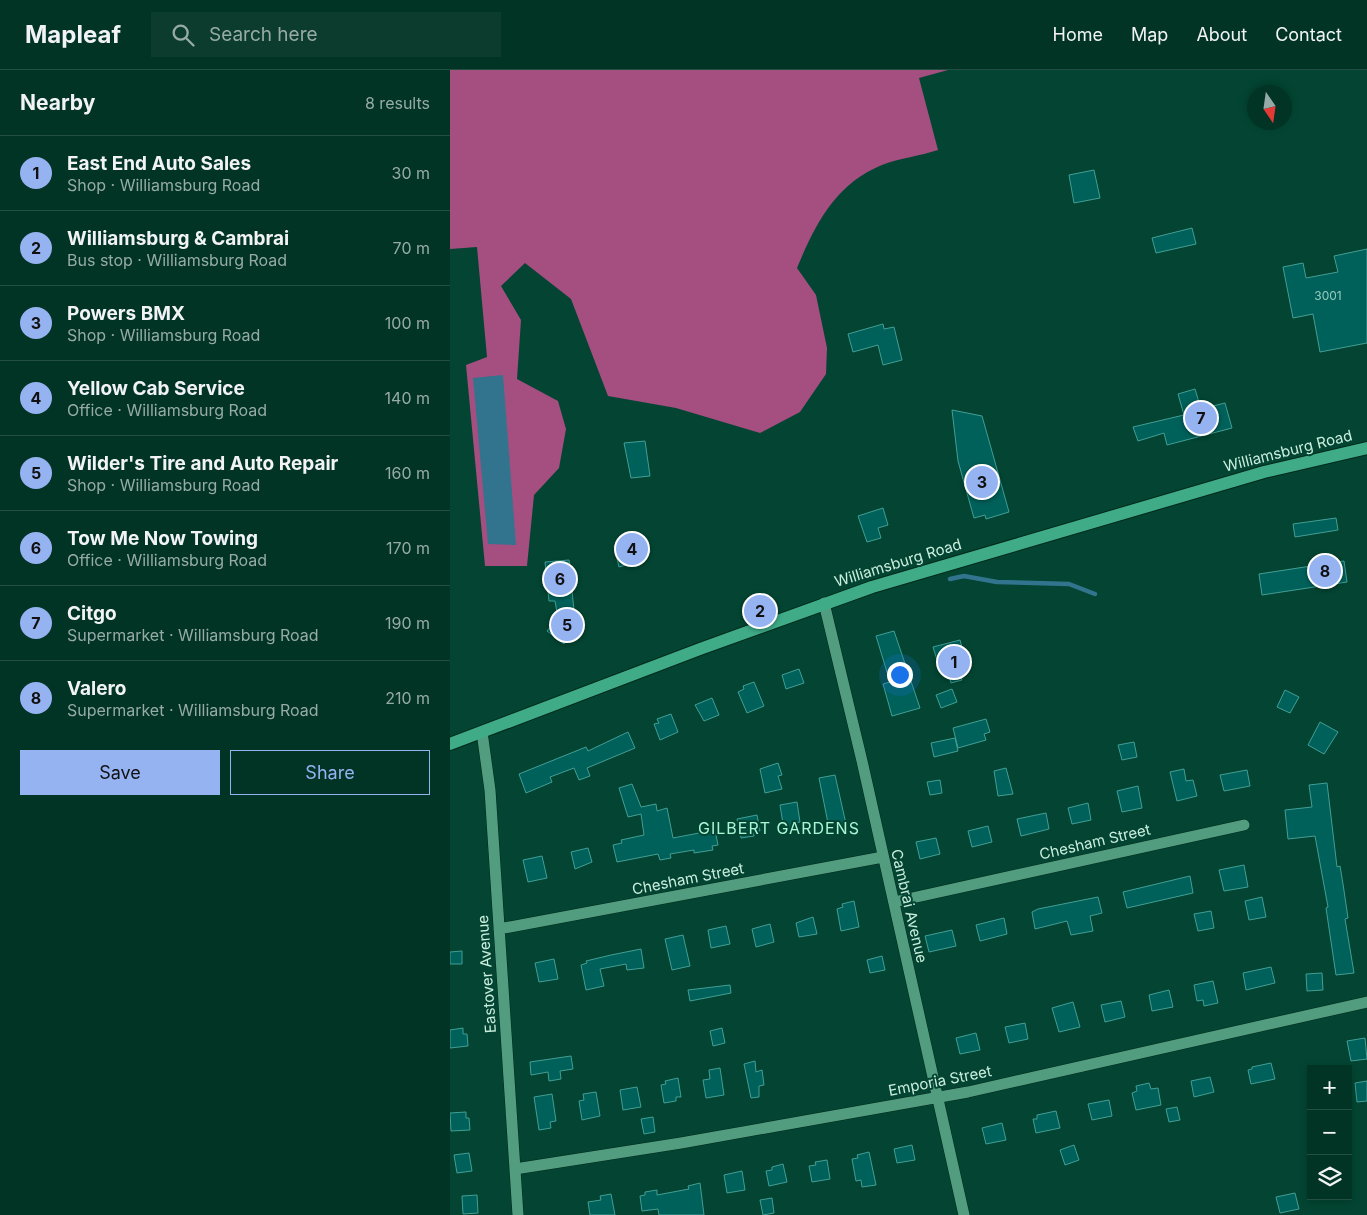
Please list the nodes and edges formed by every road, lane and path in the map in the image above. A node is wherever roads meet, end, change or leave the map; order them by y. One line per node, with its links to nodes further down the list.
1 (1367, 448): 2 (main road, Williamsburg Road)
2 (824, 603): 3 (main road, Williamsburg Road); 6 (street, Cambrai Avenue)
3 (482, 732): 4 (main road, Williamsburg Road); 8 (street, Eastover Avenue)
4 (450, 744)
5 (1244, 825): 7 (street, Chesham Street)
6 (883, 857): 7 (street, Cambrai Avenue); 8 (street, Chesham Street)
7 (894, 902): 10 (street, Cambrai Avenue)
8 (499, 929): 11 (street, Eastover Avenue)
9 (1367, 1002): 10 (street, Emporia Street)
10 (937, 1098): 11 (street, Emporia Street); 13 (street, Cambrai Avenue)
11 (515, 1169): 12 (street, Eastover Avenue)
12 (518, 1215)
13 (964, 1215)

